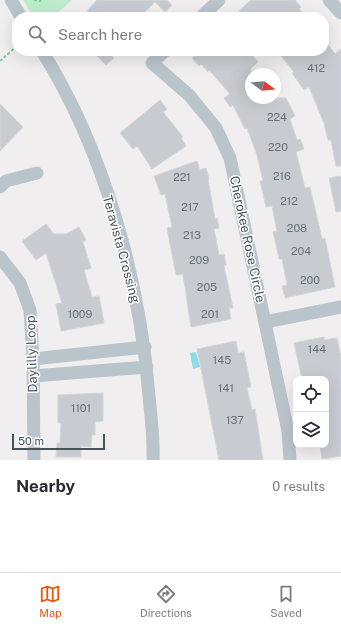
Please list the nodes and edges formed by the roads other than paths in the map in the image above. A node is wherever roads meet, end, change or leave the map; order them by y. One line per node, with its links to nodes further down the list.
1 (11, 0): 4 (street)
2 (219, 0): 5 (street)
3 (329, 0): 6 (street)
4 (18, 12)
5 (206, 12)
6 (341, 13)
7 (45, 56): 14 (street, Teravista Crossing)
8 (160, 56): 13 (street, Cherokee Rose Circle)
9 (37, 173): 10 (street)
10 (0, 187)
11 (0, 257): 15 (street, Daylilly Loop)
12 (341, 307): 13 (street)
13 (265, 322): 20 (street, Cherokee Rose Circle)
14 (145, 347): 15 (street); 16 (street, Teravista Crossing)
15 (33, 359): 17 (street, Daylilly Loop)
16 (147, 366): 17 (street); 19 (street, Teravista Crossing)
17 (33, 376): 18 (street, Daylilly Loop)
18 (34, 460)
19 (153, 460)
20 (290, 460)

